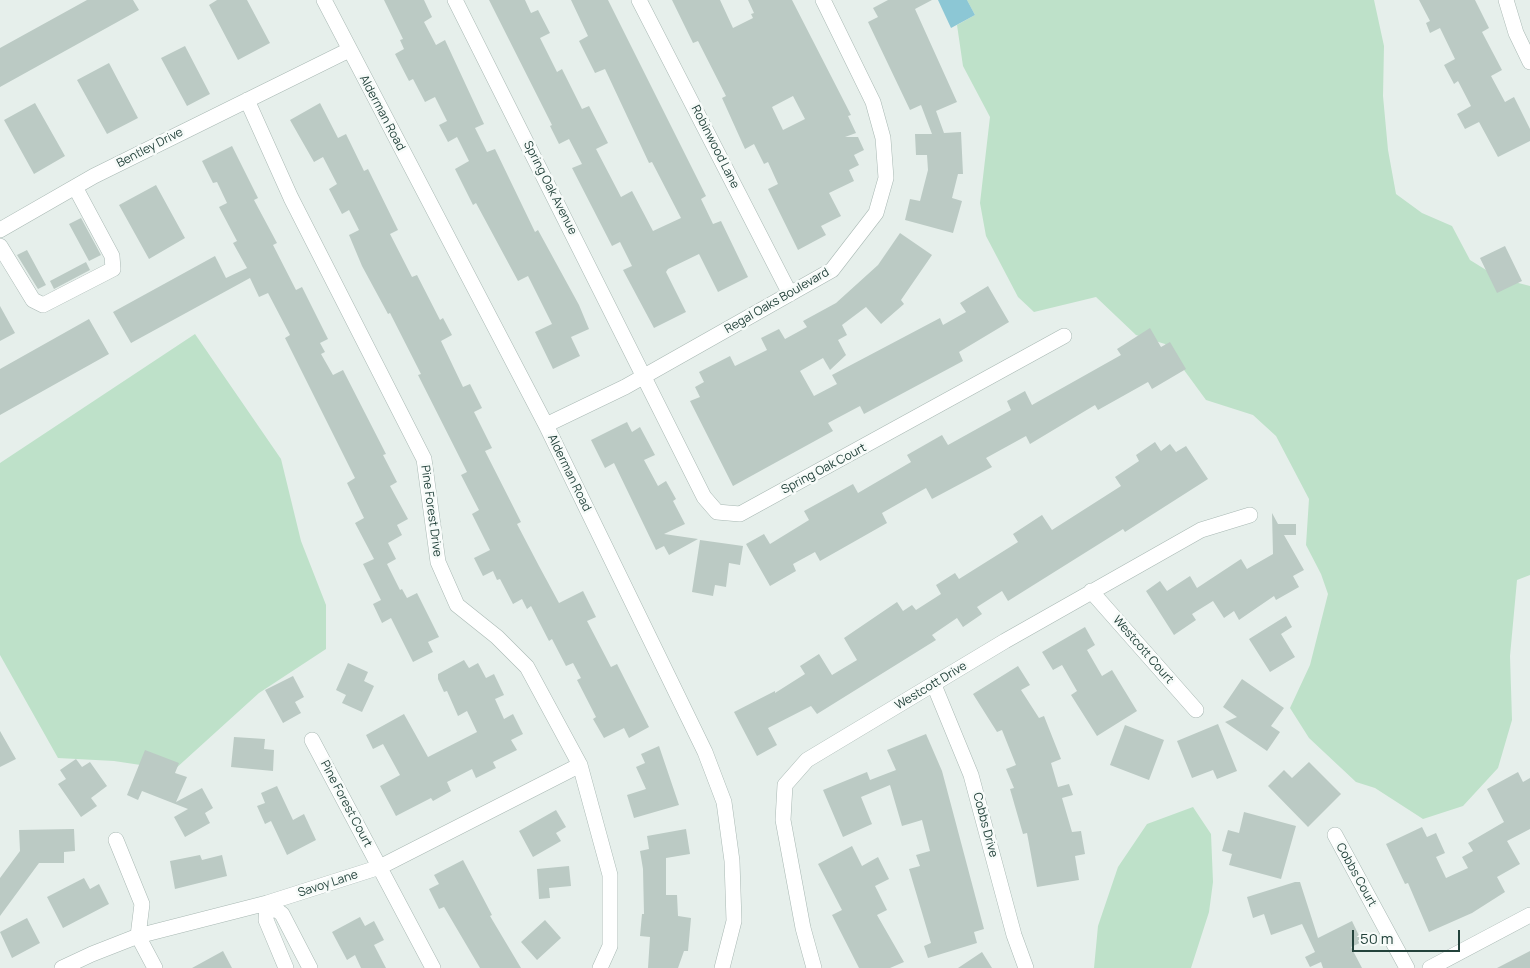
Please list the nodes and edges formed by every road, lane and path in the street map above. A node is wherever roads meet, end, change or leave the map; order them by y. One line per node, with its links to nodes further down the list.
1 (324, 0): 6 (street, Alderman Road)
2 (455, 0): 14 (street, Spring Oak Avenue)
3 (639, 0): 12 (street, Robinwood Lane)
4 (823, 0): 12 (street, Regal Oaks Boulevard)
5 (1506, 0): 7 (street)
6 (349, 50): 8 (street, Bentley Drive); 15 (street, Alderman Road)
7 (1529, 59)
8 (247, 100): 9 (street, Bentley Drive); 21 (street, Pine Forest Drive)
9 (75, 187): 10 (street, Bentley Drive); 11 (street)
10 (0, 230)
11 (0, 246)
12 (790, 294): 14 (street, Regal Oaks Boulevard)
13 (1064, 336): 14 (street, Spring Oak Court)
14 (644, 375): 15 (street, Regal Oaks Boulevard)
15 (546, 425): 34 (street, Alderman Road)
16 (1250, 515): 17 (street, Westcott Drive)
17 (1091, 591): 18 (street, Westcott Drive); 19 (street, Westcott Court)
18 (934, 685): 35 (street, Westcott Drive); 36 (street, Cobbs Drive)
19 (1196, 710)
20 (312, 740): 24 (street, Pine Forest Court)
21 (580, 765): 24 (street, Savoy Lane); 33 (street, Pine Forest Drive)
22 (1334, 835): 37 (street, Cobbs Court)
23 (116, 840): 27 (street)
24 (380, 867): 25 (street, Savoy Lane); 32 (street)
25 (267, 903): 27 (street, Savoy Lane); 30 (street); 31 (street)
26 (1530, 915): 38 (street)
27 (138, 936): 28 (street, Savoy Lane); 29 (street)
28 (62, 968)
29 (155, 968)
30 (286, 968)
31 (310, 968)
32 (433, 968)
33 (600, 968)
34 (722, 968)
35 (814, 968)
36 (1026, 968)
37 (1407, 968)
38 (1430, 968)

